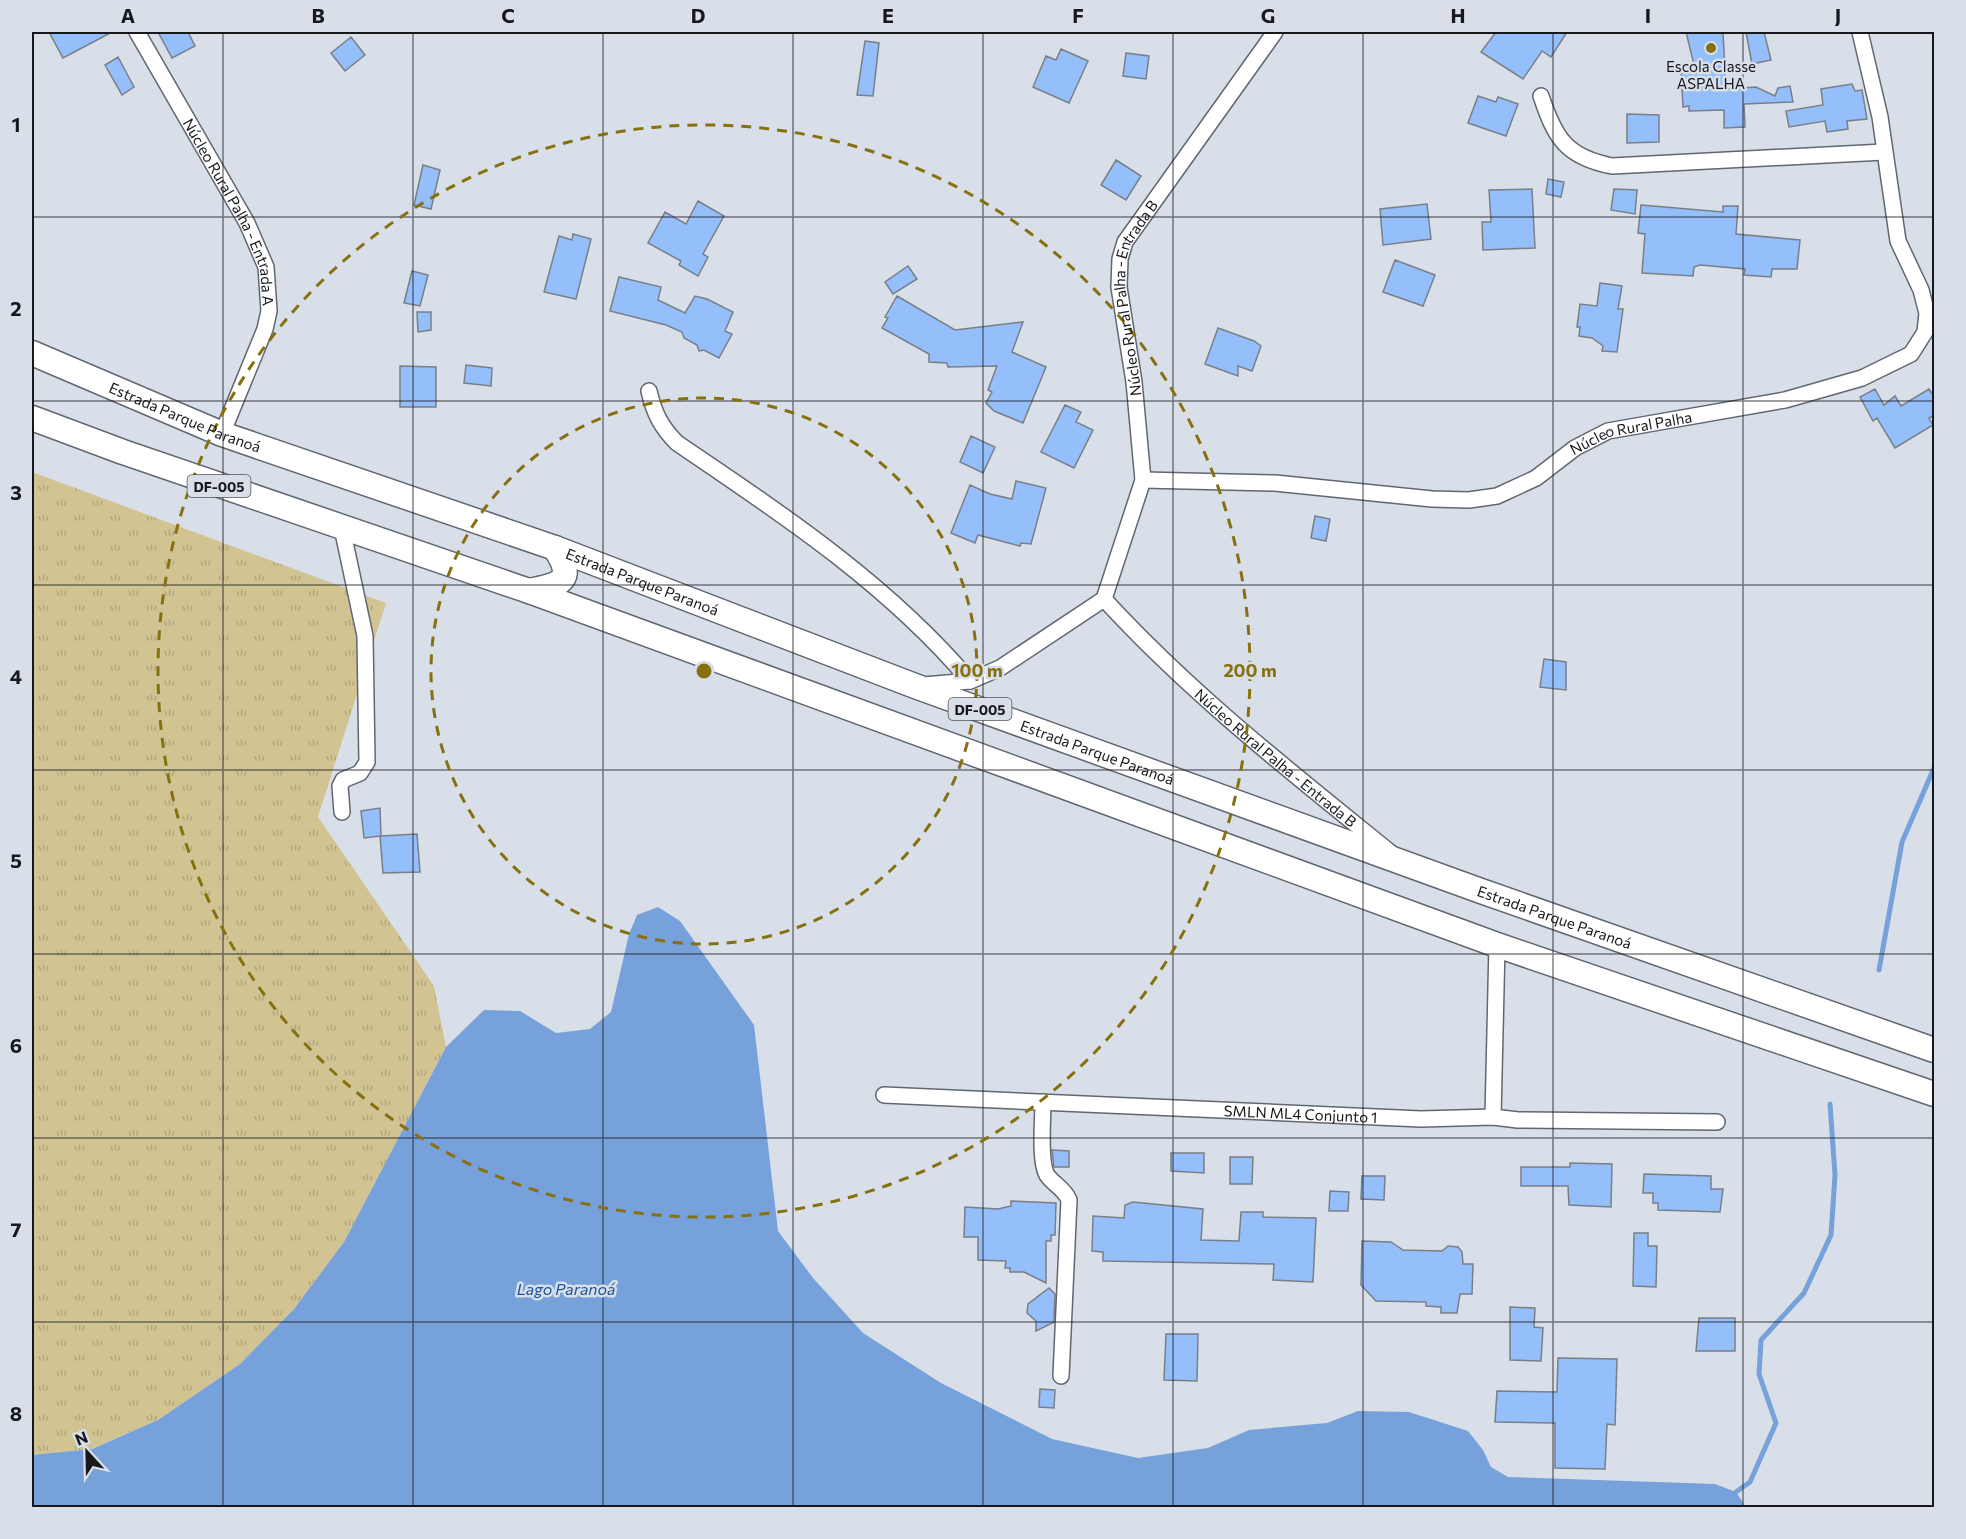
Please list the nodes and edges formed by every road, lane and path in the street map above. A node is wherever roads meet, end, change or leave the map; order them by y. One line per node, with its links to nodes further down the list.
1 (137, 32): 9 (street, Núcleo Rural Palha - Entrada A)
2 (1275, 32): 10 (street, Núcleo Rural Palha - Entrada B)
3 (1860, 32): 5 (street, Núcleo Rural Palha)
4 (1541, 96): 5 (street)
5 (1884, 152): 10 (street, Núcleo Rural Palha)
6 (32, 353): 9 (main road, Estrada Parque Paranoá / DF-005)
7 (649, 391): 15 (street)
8 (32, 418): 11 (main road, DF-005)
9 (222, 434): 12 (main road, Estrada Parque Paranoá / DF-005)
10 (1143, 480): 14 (street, Núcleo Rural Palha - Entrada B)
11 (342, 528): 13 (main road, DF-005); 17 (street)
12 (555, 548): 13 (main road); 16 (main road, Estrada Parque Paranoá / DF-005)
13 (530, 591): 19 (main road, DF-005)
14 (1104, 599): 15 (street); 18 (street, Núcleo Rural Palha - Entrada B)
15 (970, 681): 16 (street)
16 (915, 686): 18 (main road, Estrada Parque Paranoá / DF-005)
17 (342, 812)
18 (1401, 860): 20 (main road, Estrada Parque Paranoá / DF-005)
19 (1497, 945): 21 (main road, DF-005); 24 (street)
20 (1935, 1050)
21 (1935, 1094)
22 (884, 1095): 23 (street, SMLN ML4 Conjunto 1)
23 (1043, 1102): 24 (street, SMLN ML4 Conjunto 1); 26 (street)
24 (1493, 1117): 25 (street, SMLN ML4 Conjunto 1)
25 (1717, 1122)
26 (1061, 1376)

